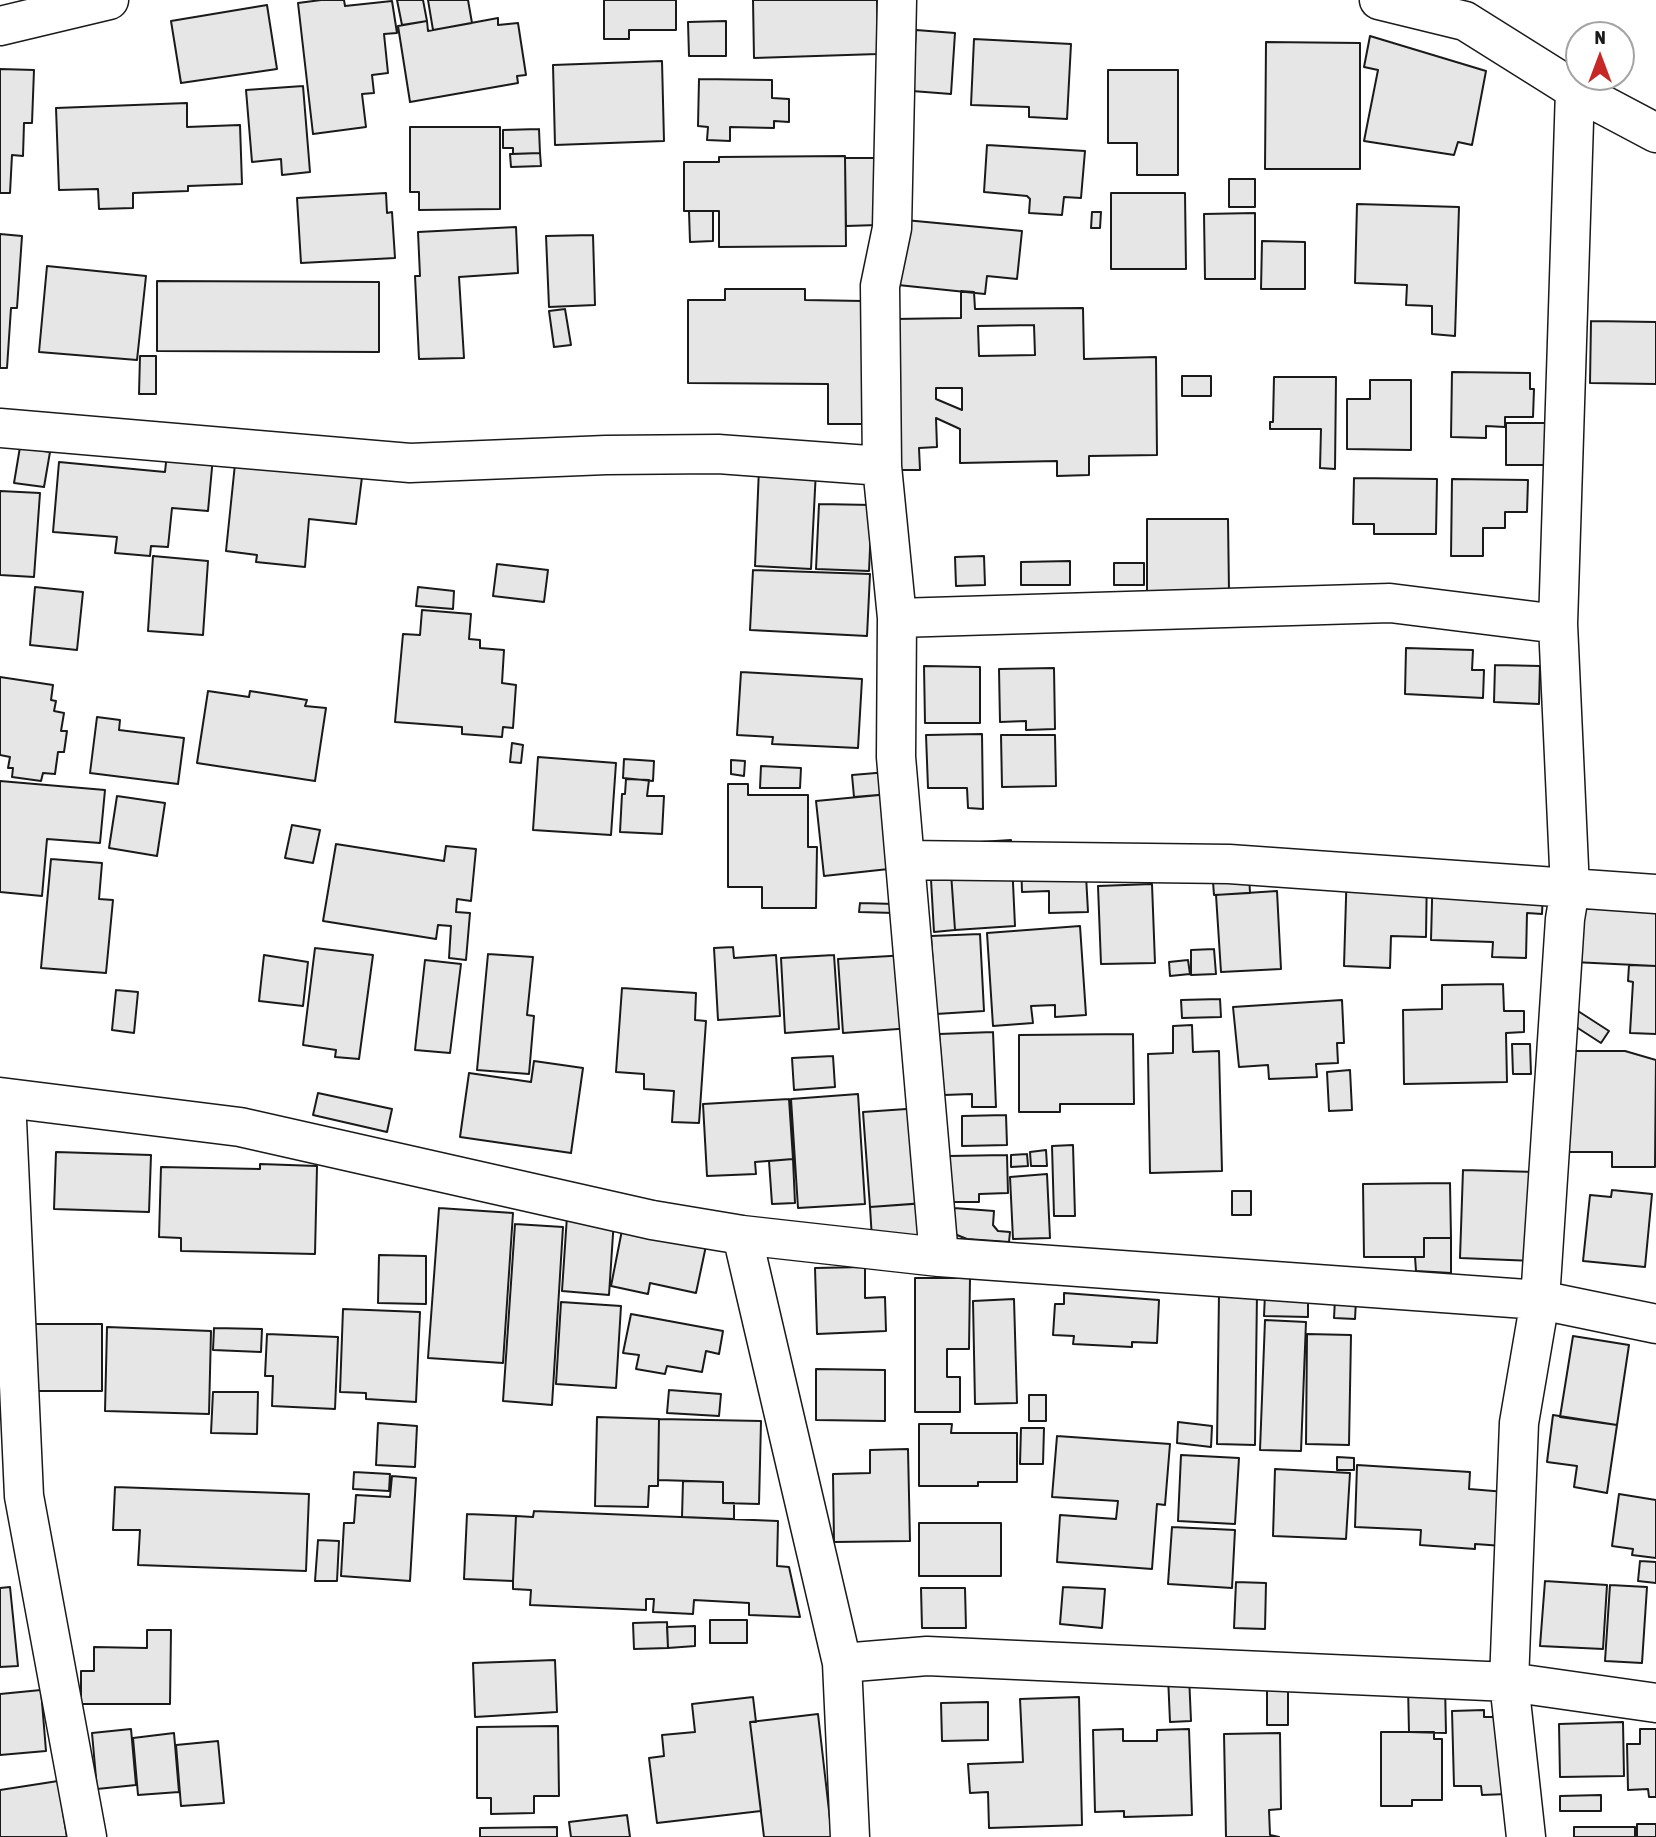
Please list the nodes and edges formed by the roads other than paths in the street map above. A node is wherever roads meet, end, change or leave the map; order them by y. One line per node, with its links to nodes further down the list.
1 (109, 0): 4 (street)
2 (897, 0): 10 (street)
3 (1379, 0): 5 (street)
4 (0, 26)
5 (1565, 84)
6 (1575, 91): 12 (street)
7 (1577, 91): 8 (street)
8 (1656, 133)
9 (0, 428): 10 (street)
10 (882, 466): 11 (street)
11 (897, 618): 12 (street); 13 (street)
12 (1558, 624): 14 (street)
13 (905, 860): 14 (street); 18 (street)
14 (1570, 889): 15 (street); 19 (street)
15 (1656, 894)
16 (3, 1097): 17 (street); 24 (street)
17 (742, 1235): 18 (street); 21 (street)
18 (939, 1257): 19 (street)
19 (1540, 1300): 20 (street); 22 (street)
20 (1656, 1324)
21 (842, 1663): 22 (street); 25 (street)
22 (1509, 1682): 23 (street); 26 (street)
23 (1656, 1703)
24 (87, 1837)
25 (850, 1837)
26 (1526, 1837)

